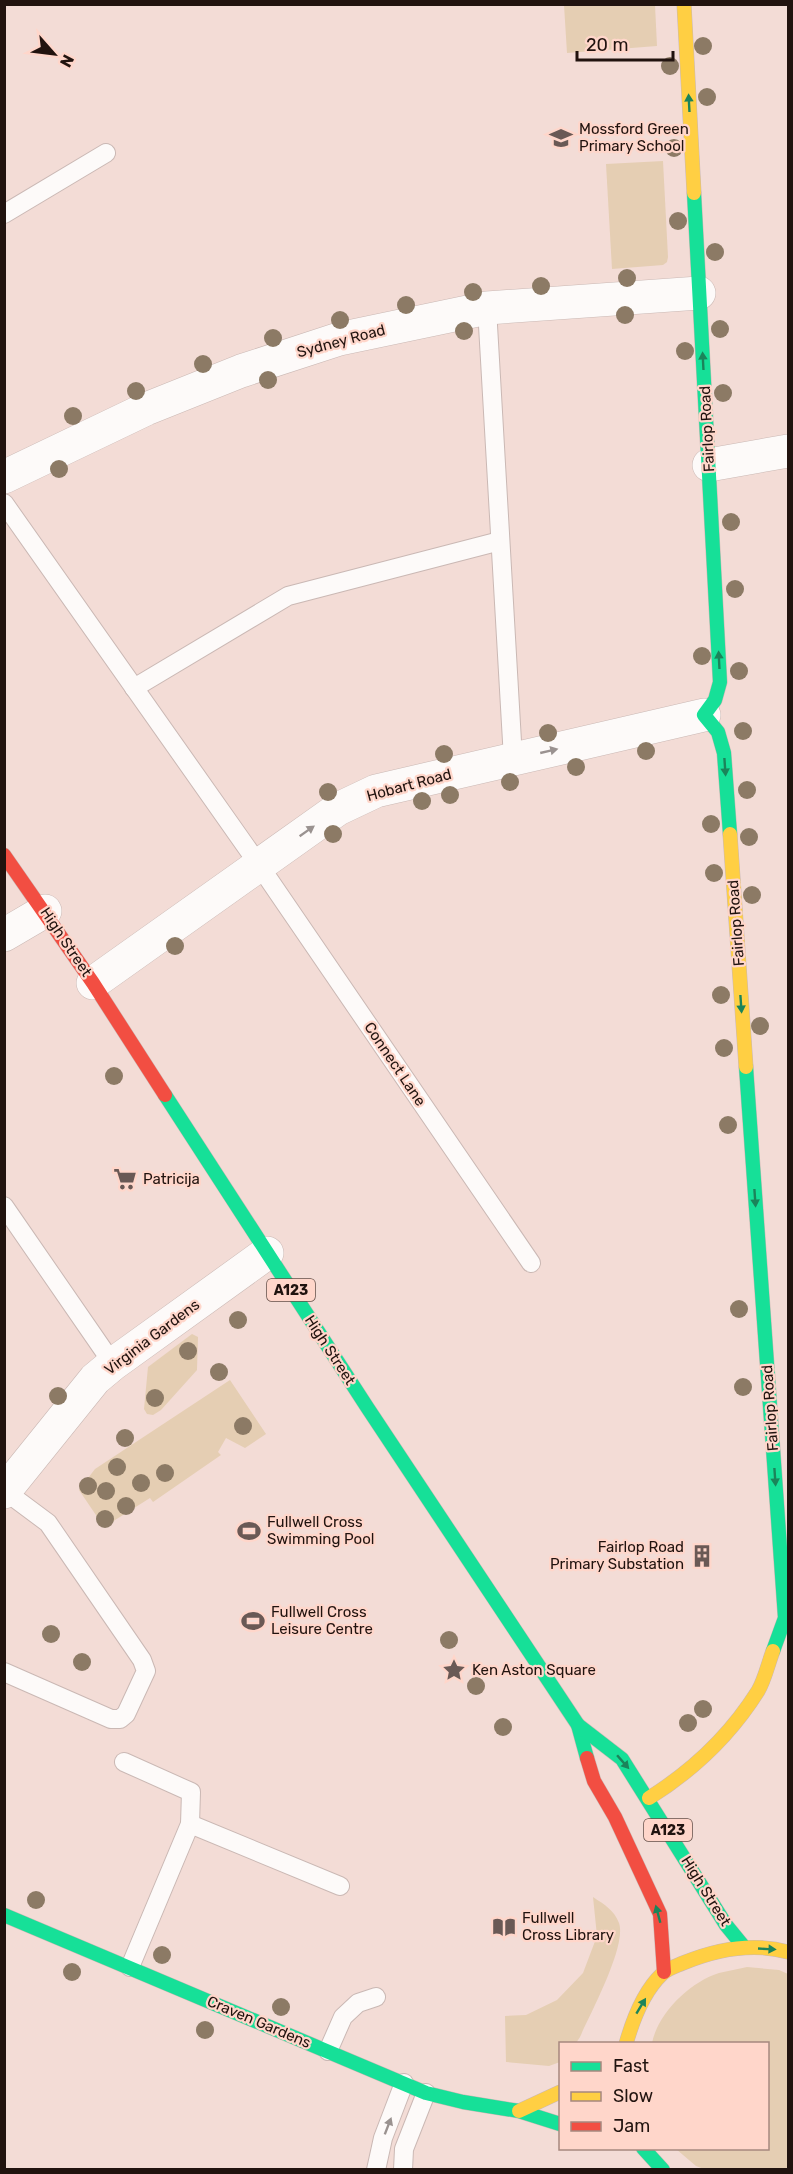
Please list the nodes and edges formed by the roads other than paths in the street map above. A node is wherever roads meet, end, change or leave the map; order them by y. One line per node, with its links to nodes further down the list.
1 (684, 4): 4 (street, Fairlop Road, one-way to 1)
2 (106, 153): 3 (lane)
3 (4, 214)
4 (699, 293): 5 (street, Sydney Road); 7 (street, Fairlop Road, one-way to 4)
5 (487, 308): 8 (street, Sydney Road); 10 (lane)
6 (789, 451): 7 (street)
7 (709, 465): 12 (street, Fairlop Road, one-way to 7)
8 (4, 477)
9 (4, 503): 11 (lane, Connect Lane)
10 (500, 541): 11 (lane); 13 (lane)
11 (134, 688): 15 (lane, Connect Lane)
12 (704, 714): 13 (street, Hobart Road, one-way to 12); 27 (street, Fairlop Road, one-way to 27)
13 (513, 759): 15 (street, Hobart Road, one-way to 13)
14 (4, 855): 16 (street, High Street / A123)
15 (259, 865): 18 (street, Hobart Road); 21 (lane, Connect Lane)
16 (45, 911): 17 (street); 18 (street, High Street / A123)
17 (4, 935)
18 (93, 983): 20 (street, High Street / A123)
19 (4, 1206): 22 (lane)
20 (267, 1253): 22 (street, Virginia Gardens); 25 (street, High Street / A123)
21 (531, 1263)
22 (113, 1364): 23 (street, Virginia Gardens)
23 (5, 1492): 24 (lane)
24 (4, 1672)
25 (578, 1725): 27 (street, High Street / A123, one-way to 27); 34 (street, High Street / A123, one-way to 25)
26 (124, 1762): 28 (lane)
27 (649, 1798): 31 (street, High Street / A123)
28 (190, 1824): 29 (lane); 33 (lane)
29 (340, 1886)
30 (4, 1915): 33 (street, Craven Gardens)
31 (744, 1947): 32 (street, one-way to 32); 34 (street)
32 (789, 1952)
33 (130, 1967): 37 (street, Craven Gardens)
34 (664, 1972): 36 (street, one-way to 34)
35 (376, 1997): 37 (lane)
36 (626, 2042)
37 (328, 2051): 38 (street, Craven Gardens)
38 (404, 2083): 39 (street, Craven Gardens); 44 (lane, one-way to 38)
39 (426, 2093): 41 (street, Craven Gardens); 45 (lane)
40 (559, 2093): 41 (street)
41 (519, 2111): 42 (street, Craven Gardens)
42 (559, 2123)
43 (645, 2150): 46 (street)
44 (376, 2169)
45 (403, 2169)
46 (663, 2169)

